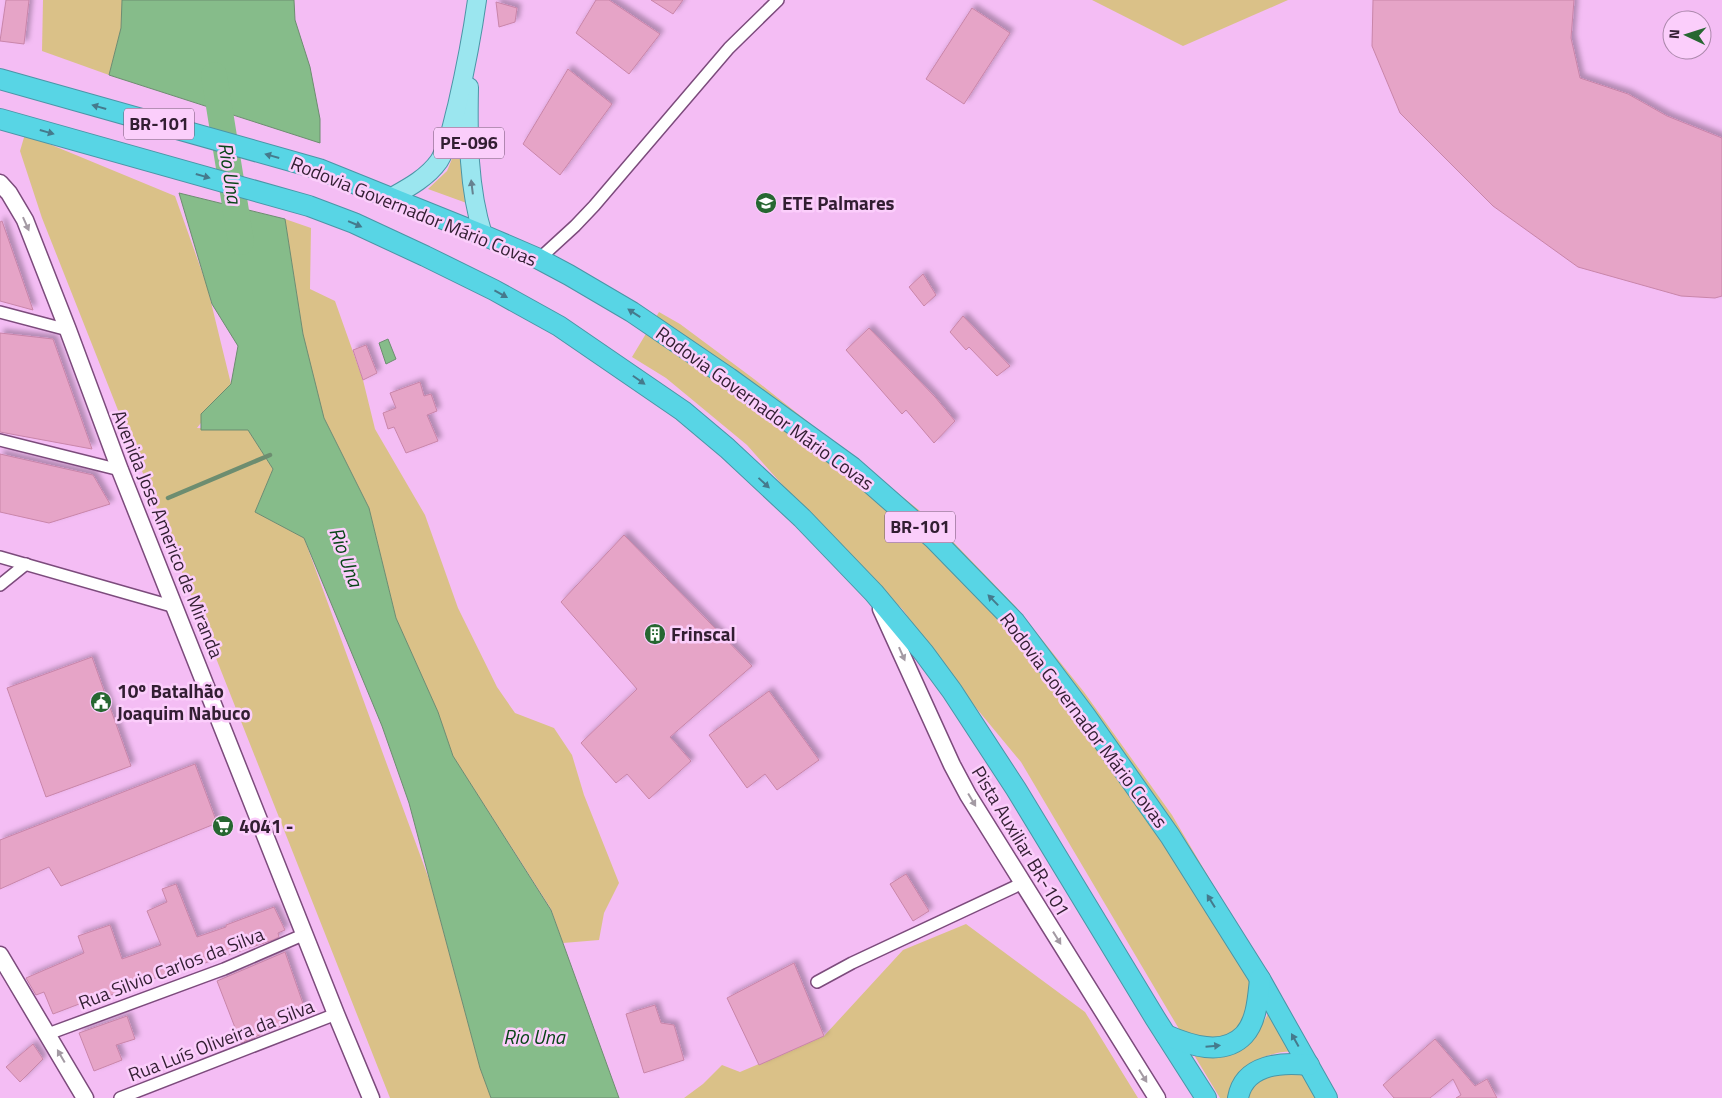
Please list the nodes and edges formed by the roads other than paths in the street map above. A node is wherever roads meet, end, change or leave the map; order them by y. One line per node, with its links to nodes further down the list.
1 (477, 0): 3 (main road, PE-096)
2 (778, 0): 9 (street)
3 (470, 50): 7 (main road, PE-096); 8 (main road, PE-096, one-way to 3)
4 (0, 79): 7 (highway, Rodovia Governador Mário Covas / BR-101, one-way to 4)
5 (0, 119): 17 (highway, Rodovia Governador Mário Covas / BR-101, one-way to 17)
6 (0, 183): 11 (main road, Avenida Jose Americo de Miranda, one-way to 11)
7 (390, 198): 8 (highway, Rodovia Governador Mário Covas / BR-101)
8 (483, 234): 9 (highway, Rodovia Governador Mário Covas / BR-101)
9 (539, 260): 22 (highway, Rodovia Governador Mário Covas / BR-101, one-way to 9)
10 (0, 312): 11 (street)
11 (68, 330): 13 (main road, Avenida Jose Americo de Miranda)
12 (0, 440): 13 (street)
13 (120, 470): 18 (main road, Avenida Jose Americo de Miranda)
14 (0, 557): 15 (street)
15 (26, 564): 16 (street); 18 (street)
16 (0, 584)
17 (874, 593): 19 (main road, Pista Auxiliar BR-101, one-way to 19); 26 (highway, Rodovia Governador Mário Covas / BR-101)
18 (175, 607): 20 (main road, Avenida Jose Americo de Miranda)
19 (1023, 883): 23 (street); 31 (main road, Pista Auxiliar BR-101, one-way to 31)
20 (306, 934): 24 (main road, Avenida Jose Americo de Miranda); 25 (street, Rua Silvio Carlos da Silva)
21 (0, 955): 25 (main road)
22 (1260, 979): 26 (highway, one-way to 22); 27 (highway, Rodovia Governador Mário Covas / BR-101, one-way to 22)
23 (817, 982)
24 (336, 1014): 29 (street, Rua Luís Oliveira da Silva); 30 (main road, Avenida Jose Americo de Miranda)
25 (48, 1034): 28 (main road, one-way to 25)
26 (1166, 1035): 32 (highway, Rodovia Governador Mário Covas / BR-101)
27 (1309, 1065): 33 (highway); 34 (highway, Rodovia Governador Mário Covas / BR-101)
28 (85, 1098)
29 (120, 1098)
30 (371, 1098)
31 (1157, 1098)
32 (1206, 1098)
33 (1238, 1098)
34 (1327, 1098)

